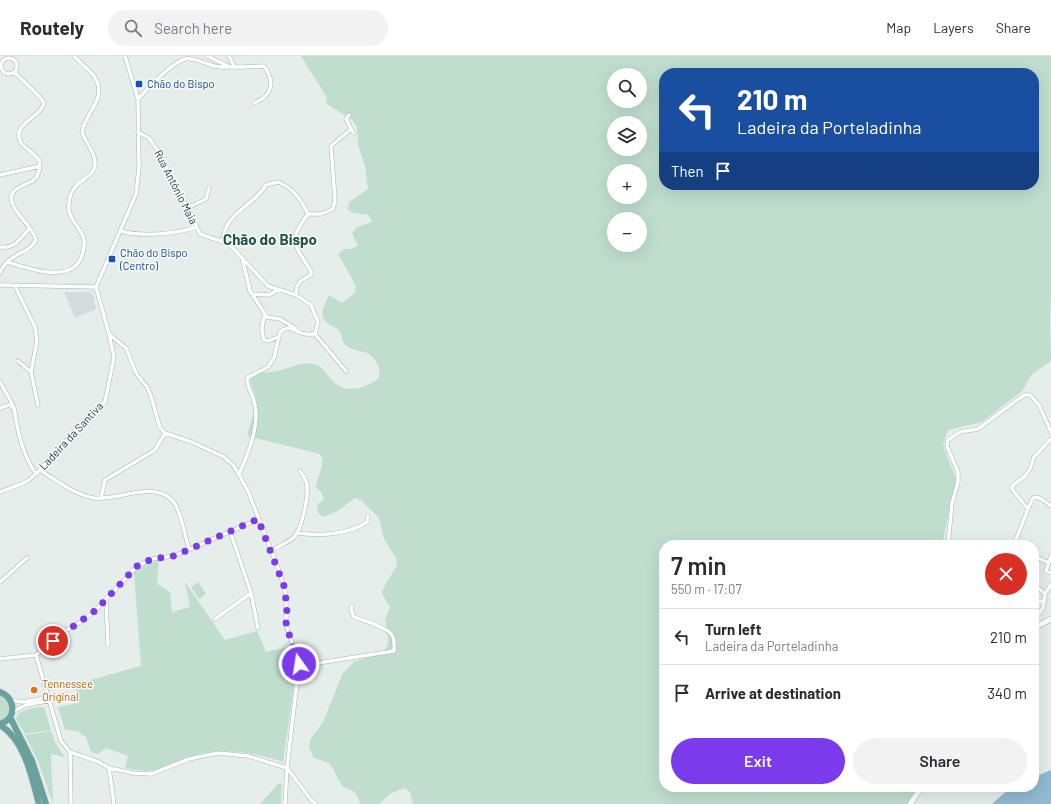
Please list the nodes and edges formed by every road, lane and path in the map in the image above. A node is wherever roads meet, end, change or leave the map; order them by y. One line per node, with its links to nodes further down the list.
1 (74, 56): 25 (street)
2 (124, 56): 8 (street)
3 (207, 56): 5 (street)
4 (229, 56): 6 (street)
5 (228, 66): 6 (street); 8 (street)
6 (234, 66): 9 (street)
7 (14, 72): 7 (street); 14 (street)
8 (138, 99): 12 (street)
9 (254, 103)
10 (349, 115): 11 (street)
11 (351, 129): 13 (street); 18 (street)
12 (138, 132): 17 (street, Rua António Maia); 21 (street)
13 (354, 133)
14 (40, 166): 15 (street); 20 (street)
15 (0, 175)
16 (209, 188): 17 (street)
17 (187, 206): 19 (street, Rua António Maia)
18 (308, 214): 22 (street); 32 (street)
19 (196, 227): 21 (street); 22 (street, Rua António Maia)
20 (30, 229): 23 (street); 25 (street)
21 (121, 231): 29 (street)
22 (223, 242): 24 (street, Rua António Maia)
23 (0, 247)
24 (242, 257): 30 (street, Rua António Maia); 31 (street)
25 (7, 262): 26 (street)
26 (0, 273)
27 (0, 286): 28 (street)
28 (16, 286): 29 (street); 40 (street)
29 (96, 287): 35 (street, Ladeira da Santiva)
30 (279, 289): 31 (street); 32 (street, Rua António Maia)
31 (252, 294): 33 (street)
32 (296, 294): 36 (street)
33 (265, 315): 34 (street); 37 (street)
34 (296, 329): 36 (street); 37 (street)
35 (110, 334): 46 (street); 48 (street, Ladeira da Santiva)
36 (315, 334): 39 (street)
37 (278, 337): 51 (street)
38 (18, 361): 40 (street)
39 (346, 370)
40 (31, 372): 42 (street)
41 (0, 382): 44 (street)
42 (38, 405)
43 (0, 408): 44 (street)
44 (14, 408): 50 (street)
45 (1051, 432): 60 (street)
46 (165, 433): 51 (street); 53 (street)
47 (1051, 439): 55 (street)
48 (40, 470): 50 (street, Ladeira da Santiva); 53 (street)
49 (300, 471): 59 (street)
50 (36, 474): 52 (street, Ladeira da Santiva)
51 (240, 474): 57 (street)
52 (0, 492)
53 (101, 498): 62 (street)
54 (1051, 506): 55 (street)
55 (1028, 509): 61 (street)
56 (368, 516): 59 (street)
57 (258, 519): 58 (street); 63 (street)
58 (230, 531): 62 (street); 72 (street)
59 (296, 533): 63 (street)
60 (948, 540)
61 (1017, 540)
62 (189, 549): 74 (street)
63 (271, 551): 86 (street)
64 (1051, 556): 67 (street)
65 (27, 558): 69 (street)
66 (1039, 559): 67 (street)
67 (1049, 564): 68 (street)
68 (1051, 573)
69 (0, 582)
70 (1051, 584): 73 (street)
71 (1039, 589): 73 (street)
72 (251, 593): 79 (street); 82 (street)
73 (1045, 594): 75 (street)
74 (106, 600): 83 (street); 84 (street)
75 (1045, 600): 76 (street); 78 (street)
76 (1039, 601)
77 (352, 606): 86 (street)
78 (1039, 613)
79 (215, 619)
80 (1051, 619): 81 (main road)
81 (1039, 625)
82 (258, 628)
83 (108, 645)
84 (36, 655): 85 (street); 89 (street)
85 (0, 659)
86 (299, 666): 94 (street)
87 (0, 692): 88 (main road)
88 (11, 700): 89 (street); 90 (main road)
89 (48, 700): 90 (street); 92 (street)
90 (11, 715): 91 (main road); 97 (main road)
91 (0, 724): 96 (main road)
92 (70, 752): 93 (street); 98 (street)
93 (109, 768): 94 (street); 99 (street)
94 (287, 768): 100 (street); 101 (street)
95 (918, 792): 102 (main road)
96 (39, 804)
97 (46, 804)
98 (71, 804)
99 (114, 804)
100 (286, 804)
101 (316, 804)
102 (910, 804)

